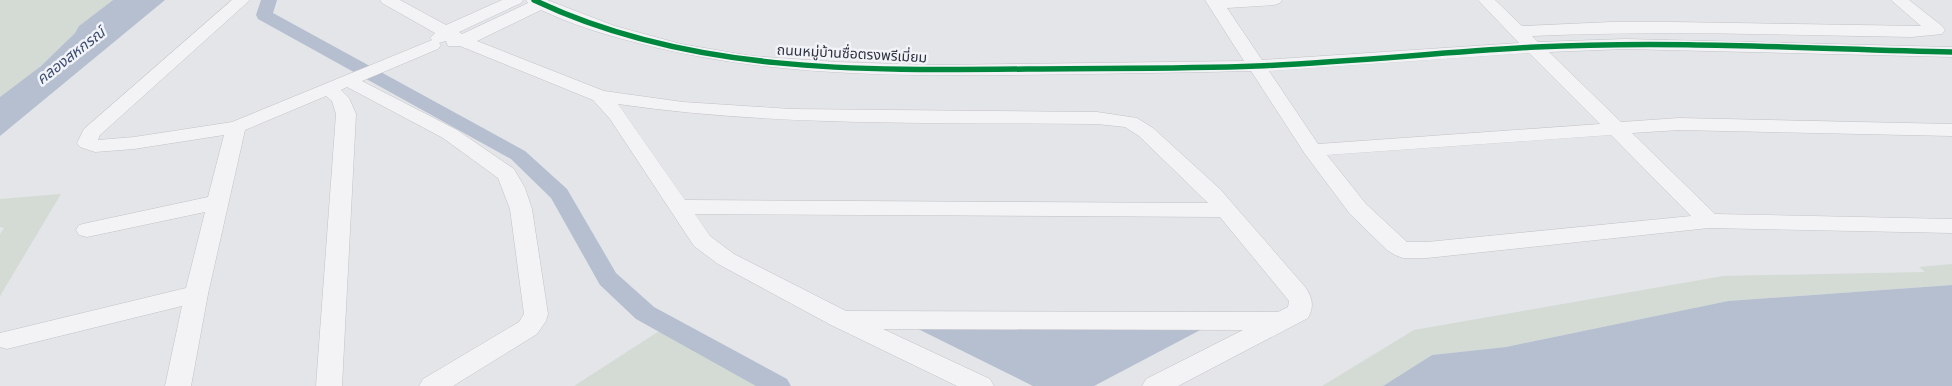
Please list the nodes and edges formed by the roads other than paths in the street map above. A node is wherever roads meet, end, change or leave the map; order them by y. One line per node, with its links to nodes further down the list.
1 (242, 0): 23 (street)
2 (388, 0): 10 (street)
3 (515, 0): 10 (street)
4 (1274, 0): 8 (street)
5 (1486, 0): 9 (street)
6 (1899, 0): 9 (street)
7 (537, 2): 11 (street); 15 (street, ถนนหมู่บ้านซื่อตรงพรีเมี่ยม)
8 (1214, 2): 15 (street)
9 (1518, 31): 13 (street)
10 (446, 32): 11 (street); 12 (street)
11 (462, 40): 12 (street); 19 (street)
12 (432, 45): 16 (street)
13 (1535, 47): 14 (street, ถนนหมู่บ้านซื่อตรงพรีเมี่ยม); 15 (street, ถนนหมู่บ้านซื่อตรงพรีเมี่ยม); 24 (street)
14 (1952, 52)
15 (1256, 66): 26 (street)
16 (350, 81): 17 (street); 18 (street)
17 (328, 90): 20 (street); 23 (street)
18 (375, 94): 20 (street); 39 (street)
19 (600, 96): 21 (street); 22 (street)
20 (343, 106): 38 (street)
21 (683, 108): 22 (street); 29 (street)
22 (616, 115): 28 (street)
23 (236, 126): 27 (street)
24 (1616, 127): 25 (street); 26 (street); 30 (street)
25 (1952, 130)
26 (1312, 150): 30 (street)
27 (219, 202): 32 (street); 33 (street)
28 (678, 207): 29 (street); 34 (street)
29 (1226, 210): 35 (street)
30 (1709, 221): 31 (street)
31 (1952, 226)
32 (87, 230)
33 (196, 294): 36 (street); 37 (street)
34 (840, 320): 35 (street); 40 (street)
35 (1283, 321): 41 (street)
36 (7, 340)
37 (178, 386)
38 (330, 386)
39 (432, 386)
40 (981, 386)
41 (1155, 386)

